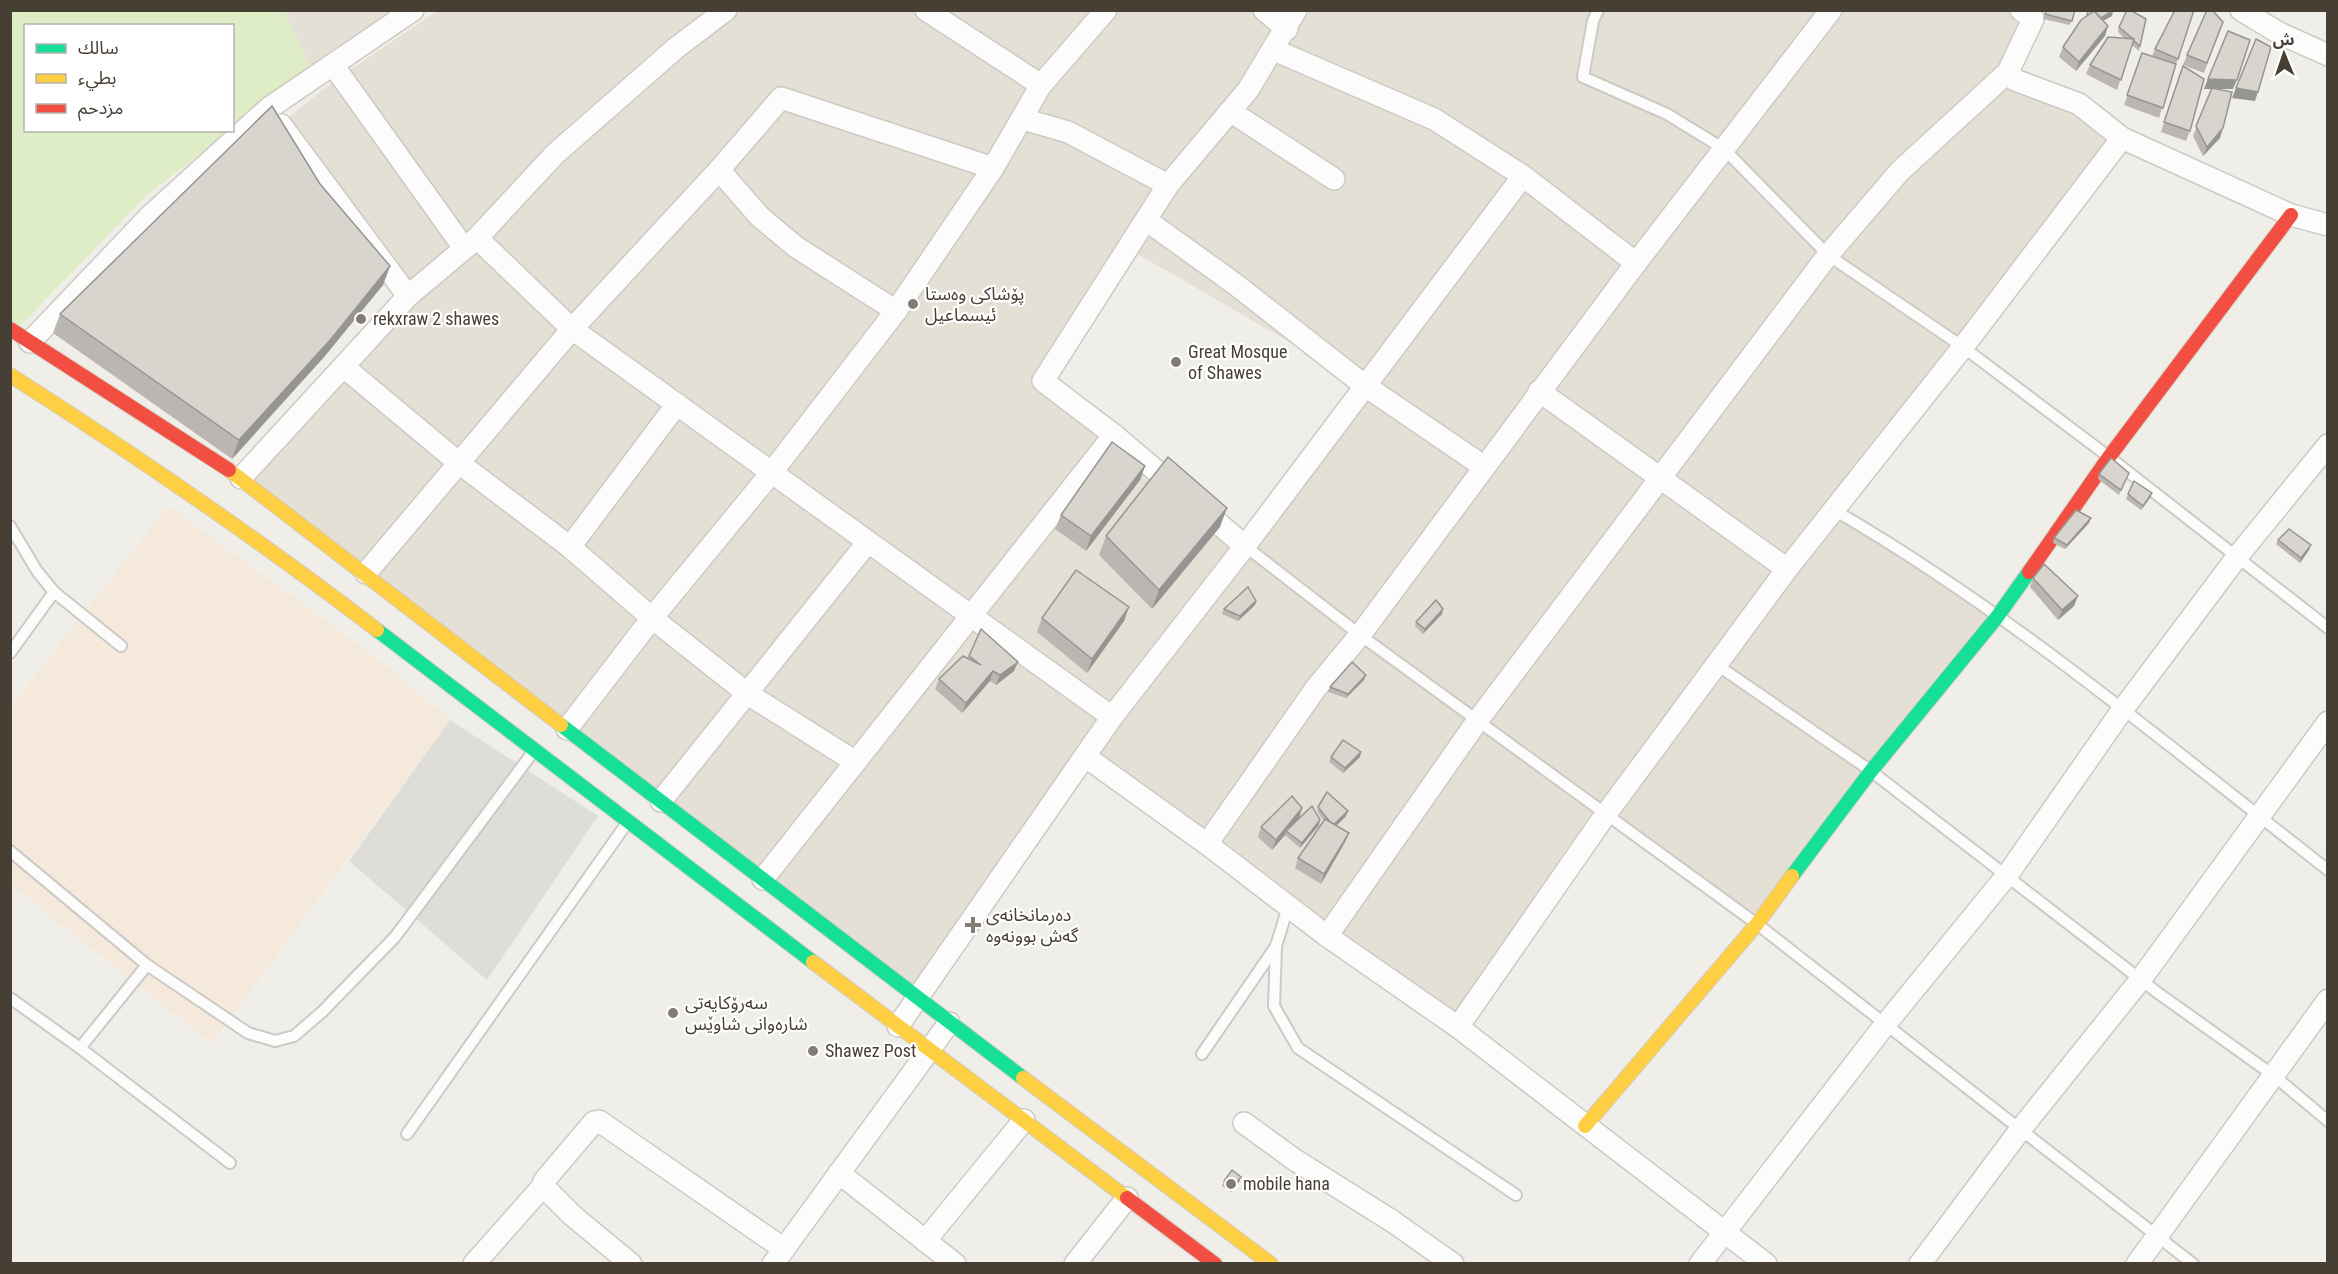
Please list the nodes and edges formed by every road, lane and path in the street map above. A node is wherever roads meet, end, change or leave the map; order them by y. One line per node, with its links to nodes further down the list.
1 (413, 10): 13 (street)
2 (726, 10): 29 (street)
3 (926, 10): 15 (street)
4 (1106, 10): 15 (street)
5 (1264, 10): 10 (street)
6 (1598, 10): 20 (lane)
7 (1831, 10): 20 (street)
8 (2241, 10): 12 (street)
9 (2030, 13): 14 (street)
10 (1292, 20): 11 (street)
11 (1274, 50): 17 (street); 23 (street)
12 (2328, 55)
13 (333, 65): 16 (street); 29 (street)
14 (2008, 72): 19 (street); 30 (street)
15 (1041, 85): 18 (street)
16 (269, 108): 32 (street); 36 (street)
17 (1230, 111): 24 (street); 25 (street)
18 (1023, 119): 21 (street); 25 (street)
19 (2122, 138): 26 (street); 37 (street)
20 (1725, 149): 30 (lane); 31 (street)
21 (993, 168): 22 (street); 33 (street)
22 (718, 170): 33 (street); 34 (street)
23 (1522, 176): 31 (street); 40 (street)
24 (1334, 179)
25 (1168, 185): 27 (street)
26 (2291, 215): 28 (street); 47 (street)
27 (1146, 219): 40 (street); 45 (street)
28 (2328, 225)
29 (470, 243): 32 (street); 34 (street)
30 (1828, 255): 37 (lane); 52 (street)
31 (1636, 263): 41 (street)
32 (408, 296): 38 (street)
33 (896, 311): 50 (street)
34 (572, 329): 43 (street); 48 (street)
35 (10, 330): 36 (street)
36 (30, 342): 42 (street)
37 (1963, 347): 47 (lane); 53 (street)
38 (344, 367): 48 (street); 51 (street)
39 (10, 375): 44 (street)
40 (1364, 385): 49 (street); 56 (street)
41 (1539, 391): 49 (street); 52 (street)
42 (108, 392): 44 (street); 51 (street)
43 (677, 404): 50 (street); 57 (street)
44 (92, 415): 76 (street)
45 (1114, 435): 56 (street); 62 (street)
46 (2328, 445): 58 (street)
47 (2109, 456): 58 (lane); 63 (street)
48 (459, 463): 57 (street); 60 (street)
49 (1483, 466): 66 (street)
50 (772, 472): 55 (street); 64 (street)
51 (240, 478): 60 (street)
52 (1661, 478): 59 (street); 73 (street)
53 (1834, 510): 59 (street); 63 (lane)
54 (10, 525): 61 (lane)
55 (867, 543): 62 (street); 70 (street)
56 (1245, 546): 66 (lane); 72 (street)
57 (570, 547): 64 (street)
58 (2236, 557): 65 (lane); 71 (street)
59 (1787, 569): 69 (street)
60 (366, 573): 75 (street)
61 (54, 592): 67 (lane); 68 (lane)
62 (971, 615): 72 (street); 78 (street)
63 (1997, 617): 71 (lane); 79 (street)
64 (652, 618): 70 (street); 75 (street)
65 (2328, 628)
66 (1360, 635): 73 (lane); 84 (street)
67 (121, 646)
68 (10, 653)
69 (1717, 665): 79 (lane); 81 (street)
70 (748, 694): 78 (street); 80 (street)
71 (2123, 709): 82 (lane); 87 (street)
72 (1112, 717): 77 (street)
73 (1478, 720): 81 (lane); 91 (street)
74 (2328, 722): 82 (street)
75 (567, 729): 80 (street)
76 (534, 750): 83 (street); 93 (lane)
77 (1086, 757): 84 (street); 96 (street)
78 (854, 761): 88 (street)
79 (1871, 771): 87 (lane); 90 (street)
80 (661, 801): 88 (street)
81 (1606, 814): 90 (lane); 101 (street)
82 (2259, 816): 86 (lane); 94 (street)
83 (628, 823): 99 (street); 111 (lane)
84 (1208, 844): 89 (street)
85 (10, 851): 93 (lane)
86 (2328, 870)
87 (2008, 874): 94 (lane); 100 (street)
88 (763, 879): 96 (street)
89 (1288, 907): 91 (street); 92 (lane)
90 (1757, 924): 100 (lane); 109 (street)
91 (1327, 936): 101 (street)
92 (1276, 946): 104 (lane); 115 (lane)
93 (147, 965): 102 (lane)
94 (2141, 979): 105 (lane); 110 (street)
95 (10, 998): 102 (lane)
96 (917, 999): 98 (street); 99 (street)
97 (2328, 1000): 105 (street)
98 (949, 1023): 103 (street); 126 (street)
99 (898, 1026): 103 (street)
100 (1884, 1026): 110 (lane); 117 (street)
101 (1458, 1027): 109 (street)
102 (80, 1048): 112 (lane)
103 (929, 1050): 106 (street); 113 (street)
104 (1202, 1054)
105 (2273, 1075): 107 (lane); 118 (street)
106 (1023, 1120): 116 (street); 119 (street)
107 (2328, 1121)
108 (1244, 1123): 127 (street)
109 (1585, 1126): 117 (street)
110 (2020, 1130): 118 (lane); 130 (street)
111 (407, 1134)
112 (230, 1163)
113 (839, 1173): 119 (street); 120 (street)
114 (543, 1186): 120 (street); 121 (street); 122 (street)
115 (1516, 1195)
116 (1127, 1198): 124 (street); 125 (street)
117 (1725, 1234): 128 (street); 129 (street)
118 (2158, 1236): 131 (street); 132 (lane)
119 (925, 1241): 123 (street)
120 (779, 1256)
121 (474, 1263)
122 (631, 1263)
123 (955, 1263)
124 (1075, 1263)
125 (1215, 1263)
126 (1271, 1263)
127 (1453, 1263)
128 (1700, 1263)
129 (1766, 1263)
130 (1920, 1263)
131 (2138, 1263)
132 (2193, 1263)

